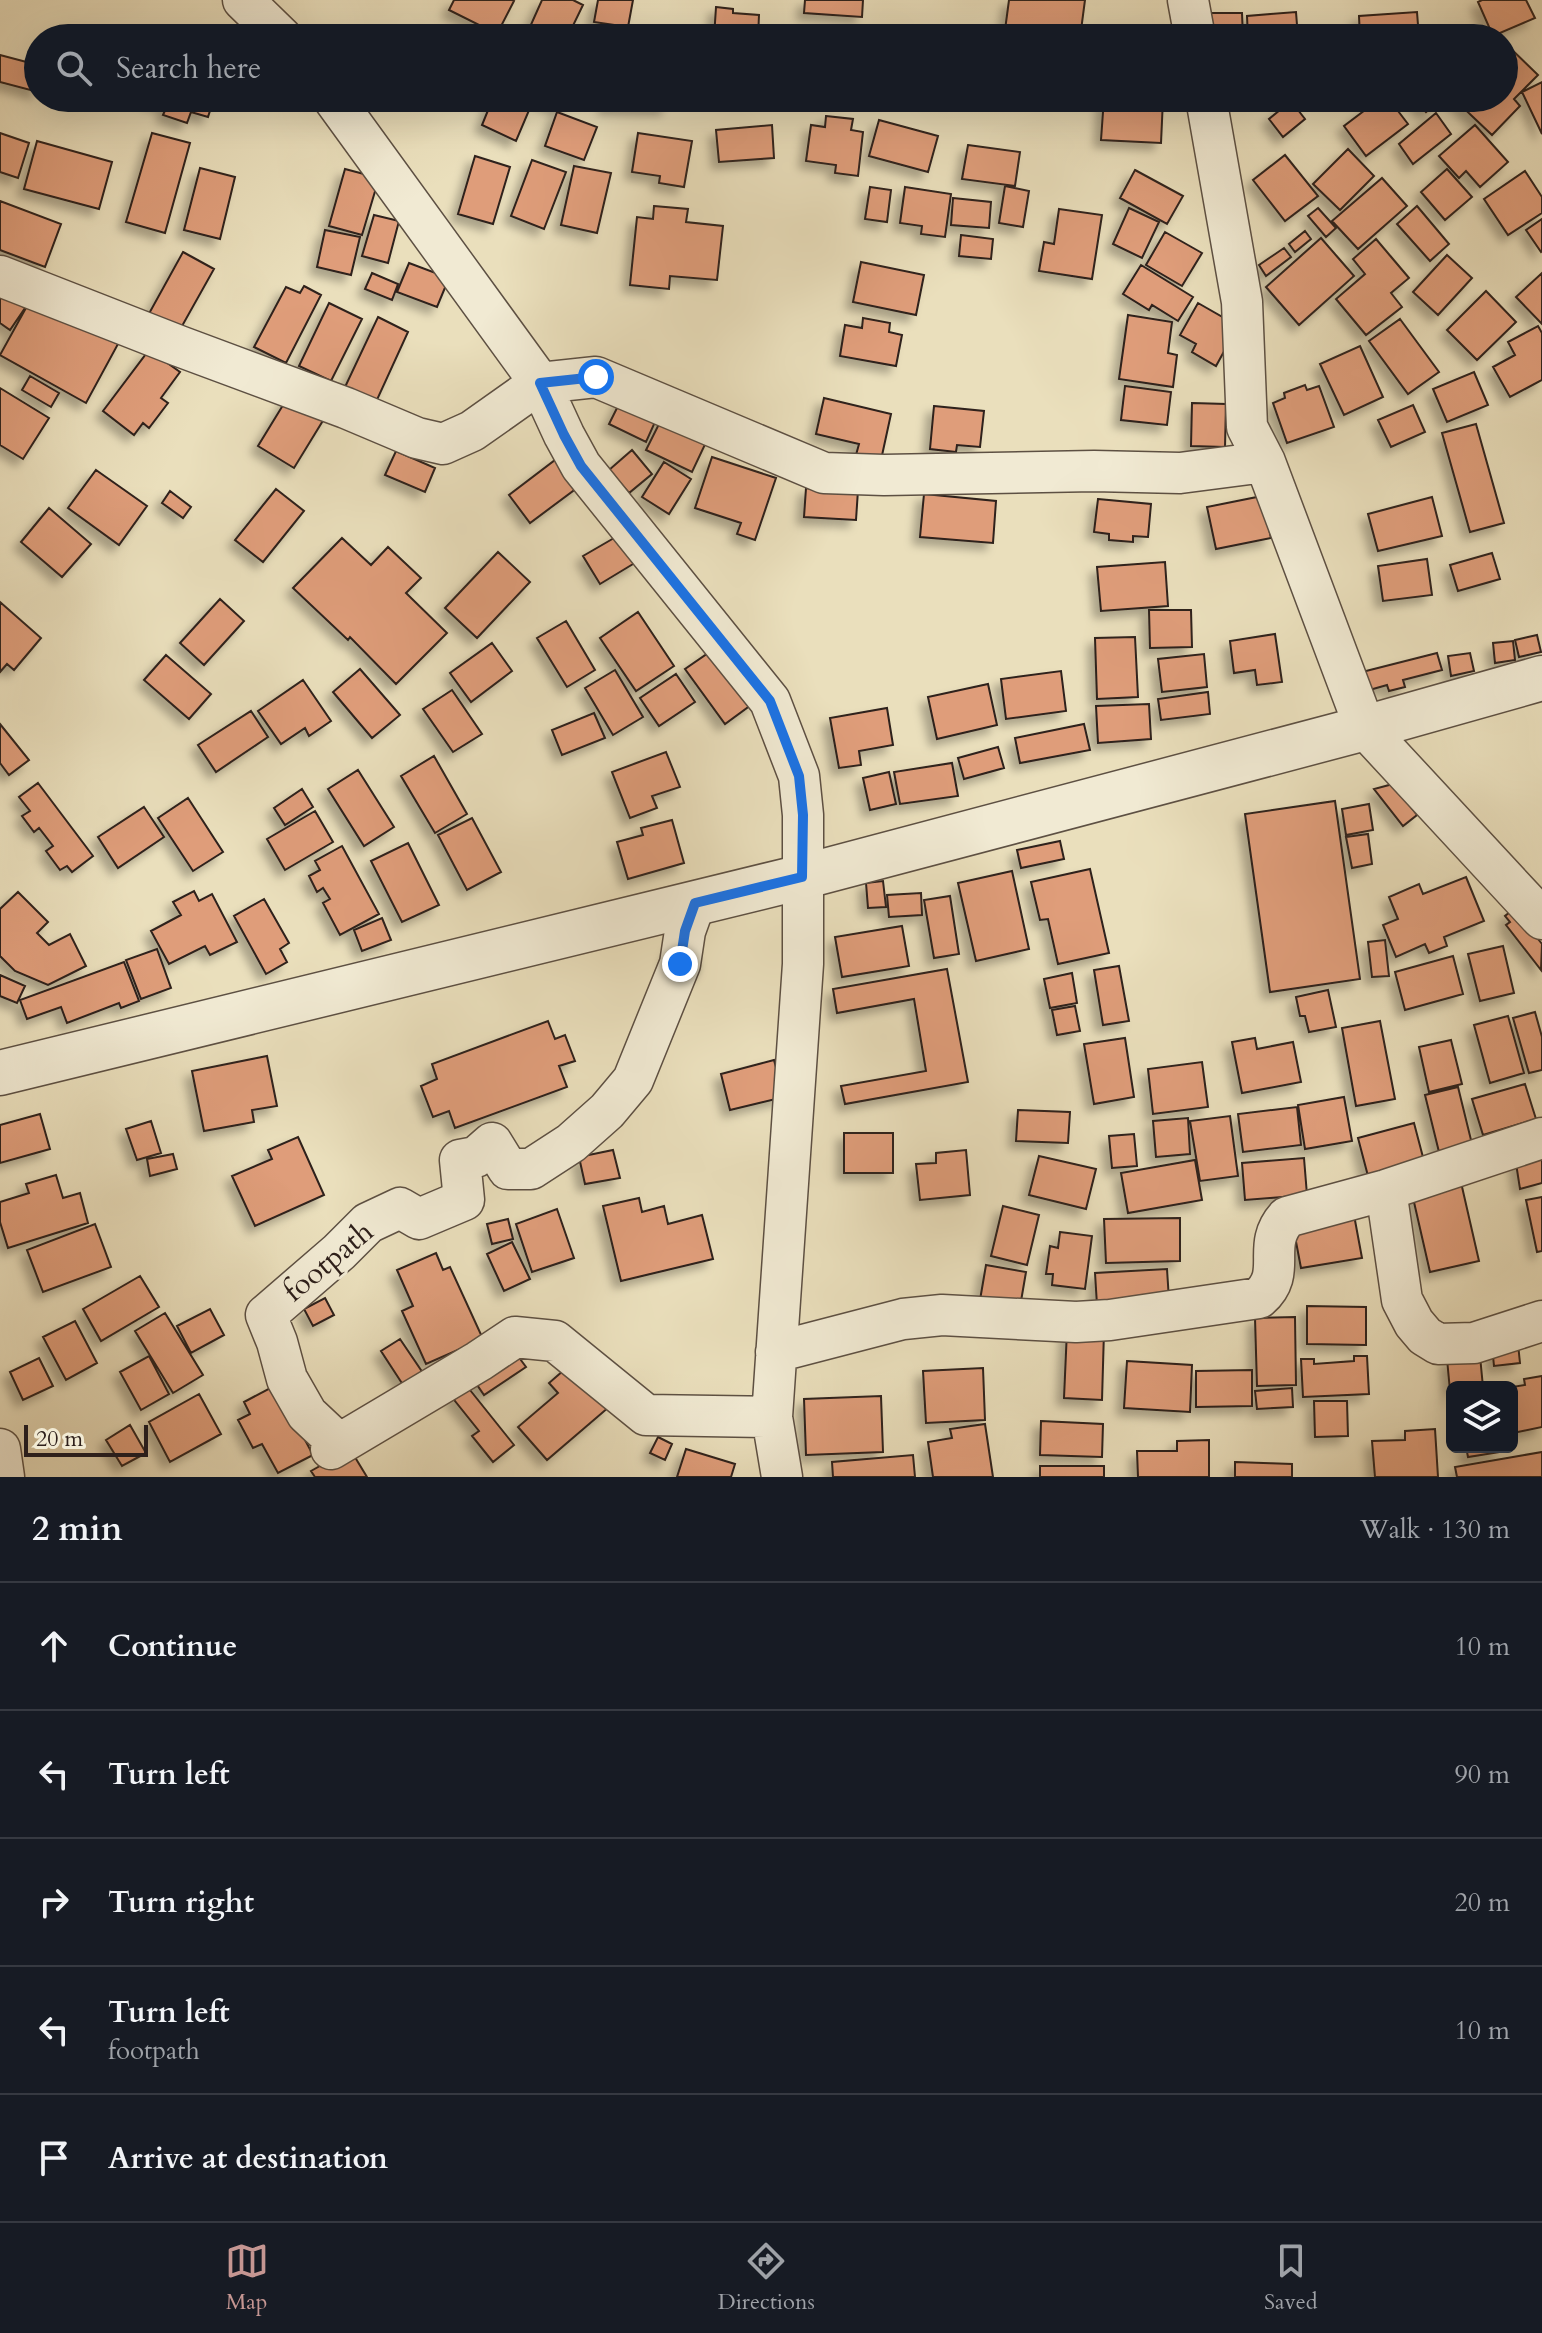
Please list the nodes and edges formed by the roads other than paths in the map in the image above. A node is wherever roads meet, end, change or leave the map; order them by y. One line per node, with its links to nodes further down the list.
1 (1188, 0): 4 (street)
2 (245, 1): 3 (street)
3 (268, 24)
4 (1192, 24)
5 (343, 112): 8 (street)
6 (1208, 112): 9 (street)
7 (0, 276): 8 (street)
8 (540, 383): 9 (street); 12 (street)
9 (1265, 462): 11 (street)
10 (1542, 678): 11 (street)
11 (1365, 728): 12 (street); 14 (street)
12 (802, 877): 13 (street); 19 (street)
13 (695, 903): 15 (street); 20 (street, footpath)
14 (1542, 919)
15 (8, 1064)
16 (1542, 1138): 17 (street)
17 (1386, 1190): 18 (street); 19 (street)
18 (1542, 1321)
19 (776, 1352): 20 (street)
20 (772, 1417): 23 (street)
21 (0, 1449): 22 (street)
22 (4, 1477)
23 (782, 1477)

